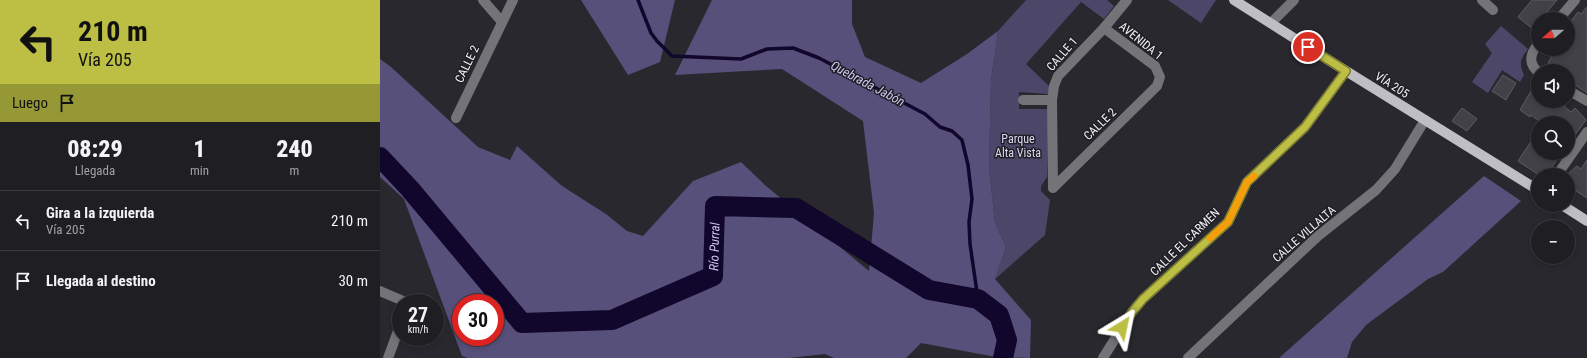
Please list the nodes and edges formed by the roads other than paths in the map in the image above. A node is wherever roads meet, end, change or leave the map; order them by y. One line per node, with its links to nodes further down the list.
1 (483, 0): 10 (street)
2 (513, 0): 10 (street, CALLE 2)
3 (1127, 0): 12 (street, CALLE 1)
4 (1234, 0): 11 (main road, VÍA 205)
5 (1294, 0): 11 (street)
6 (1482, 0): 8 (street)
7 (1575, 0): 9 (street)
8 (1492, 10)
9 (1565, 12)
10 (502, 22): 19 (street, CALLE 2)
11 (1271, 23): 13 (main road, VÍA 205)
12 (1104, 28): 14 (street, AVENIDA 1); 17 (street, CALLE 1)
13 (1346, 71): 20 (main road, VÍA 205); 31 (street, CALLE EL CARMEN)
14 (1160, 76): 24 (street, CALLE 2)
15 (1575, 94): 18 (street)
16 (1023, 100): 17 (street)
17 (1052, 100): 24 (street, CALLE 1)
18 (1587, 101)
19 (456, 118)
20 (1425, 120): 23 (main road, VÍA 205); 32 (street, CALLE VILLALTA)
21 (1587, 132): 22 (street)
22 (1562, 168)
23 (1531, 186)
24 (1053, 188)
25 (1573, 212): 26 (main road)
26 (1587, 221)
27 (380, 291): 28 (street)
28 (392, 296)
29 (392, 346): 30 (street)
30 (388, 358)
31 (1104, 358)
32 (1188, 358)

